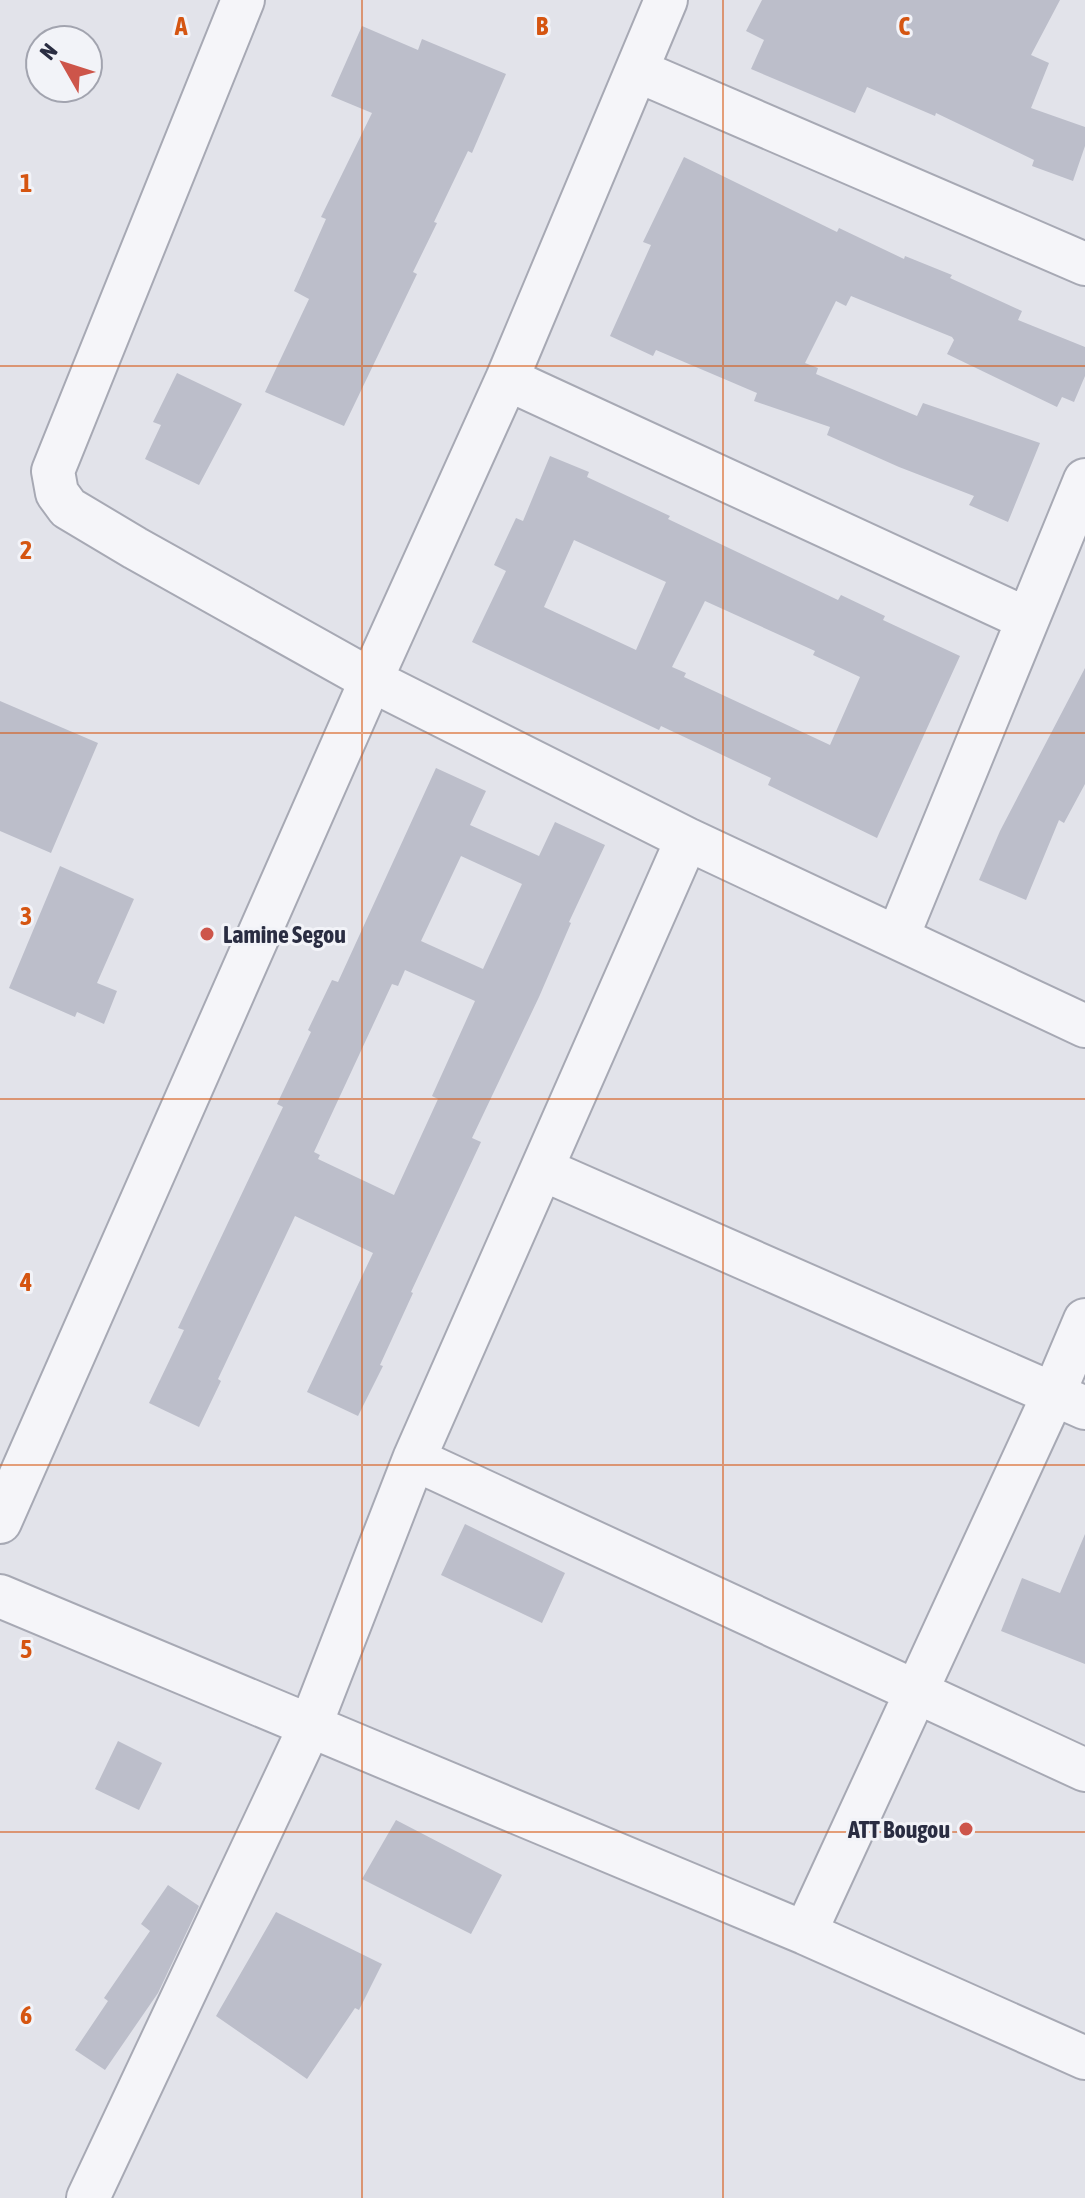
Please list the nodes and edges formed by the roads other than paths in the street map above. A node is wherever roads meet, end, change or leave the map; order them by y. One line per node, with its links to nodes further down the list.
1 (243, 0): 8 (street)
2 (666, 0): 3 (street)
3 (638, 71): 4 (street); 5 (street)
4 (1085, 264)
5 (507, 379): 7 (street); 8 (street)
6 (1085, 480): 7 (street)
7 (1027, 619): 10 (street)
8 (371, 680): 9 (street); 16 (street)
9 (687, 839): 10 (street); 12 (street)
10 (898, 936): 11 (street)
11 (1085, 1026)
12 (542, 1169): 14 (street); 15 (street)
13 (1085, 1320): 14 (street)
14 (1070, 1400): 18 (street)
15 (414, 1459): 18 (street); 19 (street)
16 (0, 1522)
17 (0, 1596): 19 (street)
18 (917, 1693): 20 (street); 21 (street)
19 (311, 1724): 21 (street); 23 (street)
20 (1085, 1770)
21 (805, 1933): 22 (street)
22 (1085, 2058)
23 (88, 2198)

